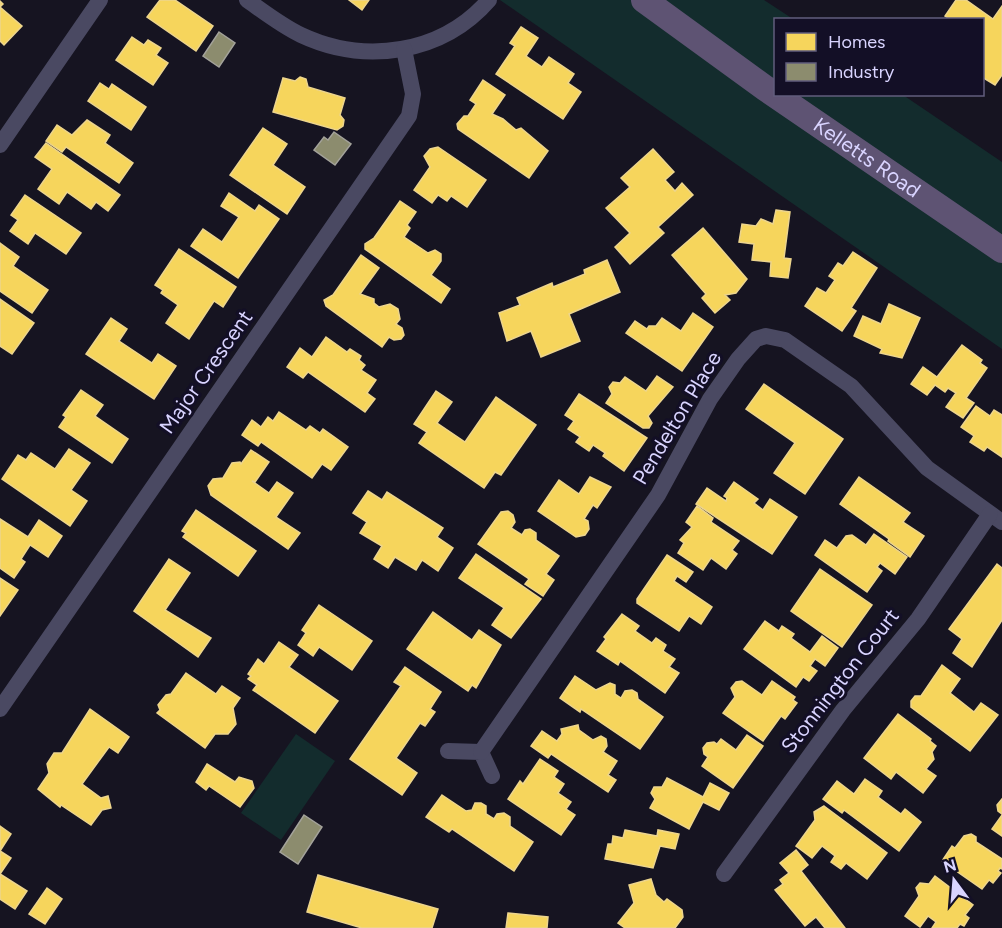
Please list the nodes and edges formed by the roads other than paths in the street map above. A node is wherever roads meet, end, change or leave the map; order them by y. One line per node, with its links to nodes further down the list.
1 (100, 0): 8 (street)
2 (247, 0): 5 (street)
3 (489, 0): 5 (street)
4 (644, 0): 6 (main road, Kelletts Road)
5 (404, 49): 11 (street, Major Crescent)
6 (774, 94)
7 (777, 96): 9 (main road, Kelletts Road)
8 (0, 146)
9 (1002, 250)
10 (996, 518): 13 (street, Pendelton Place); 15 (street, Stonnington Court)
11 (0, 709)
12 (448, 751): 13 (street)
13 (481, 752): 14 (street)
14 (492, 776)
15 (724, 874)

